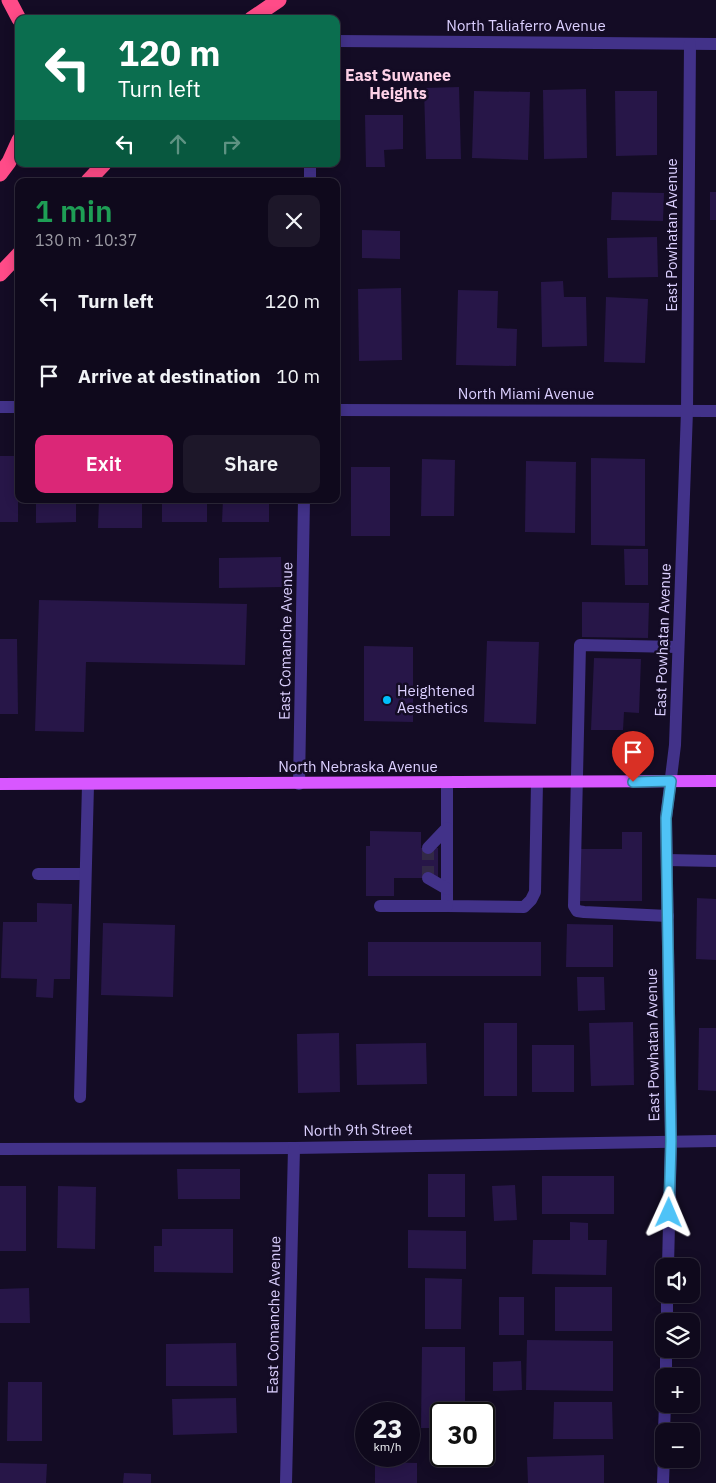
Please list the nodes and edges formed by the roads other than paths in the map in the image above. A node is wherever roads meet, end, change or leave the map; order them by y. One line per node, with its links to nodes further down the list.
1 (9, 0): 3 (highway)
2 (279, 0): 4 (highway)
3 (17, 15)
4 (258, 15)
5 (340, 41): 6 (street, North Taliaferro Avenue)
6 (690, 44): 7 (street, North Taliaferro Avenue); 17 (street, East Powhatan Avenue)
7 (716, 44)
8 (15, 149): 10 (highway)
9 (101, 167): 11 (highway)
10 (0, 174)
11 (91, 178)
12 (15, 258): 13 (highway)
13 (0, 274)
14 (0, 407): 15 (street)
15 (15, 407)
16 (340, 410): 17 (street, North Miami Avenue)
17 (687, 410): 18 (street, North Miami Avenue); 20 (street, East Powhatan Avenue)
18 (716, 411)
19 (304, 503): 27 (street, East Comanche Avenue)
20 (678, 647): 21 (street, East Powhatan Avenue); 24 (street)
21 (671, 781): 22 (main road, North Nebraska Avenue); 24 (main road, North Nebraska Avenue); 31 (street, East Powhatan Avenue)
22 (716, 781)
23 (537, 782): 24 (main road, North Nebraska Avenue); 25 (main road, North Nebraska Avenue); 38 (street)
24 (576, 782): 39 (street)
25 (447, 783): 27 (main road, North Nebraska Avenue); 29 (street)
26 (0, 784): 28 (main road, North Nebraska Avenue)
27 (299, 784): 28 (main road, North Nebraska Avenue)
28 (88, 785): 34 (street)
29 (447, 828): 30 (street); 36 (street)
30 (428, 848)
31 (667, 860): 32 (street); 39 (street, East Powhatan Avenue)
32 (716, 861)
33 (38, 874): 34 (street)
34 (85, 874): 40 (street)
35 (428, 878): 36 (street)
36 (447, 889): 38 (street)
37 (380, 906): 38 (street)
38 (447, 906)
39 (668, 916): 42 (street, East Powhatan Avenue)
40 (80, 1097)
41 (716, 1140): 42 (street, North 9th Street)
42 (671, 1141): 43 (street, North 9th Street); 45 (street, East Powhatan Avenue)
43 (294, 1148): 44 (street, North 9th Street); 47 (street, East Comanche Avenue)
44 (0, 1149)
45 (668, 1258)
46 (664, 1468): 48 (street)
47 (286, 1483)
48 (663, 1483)

